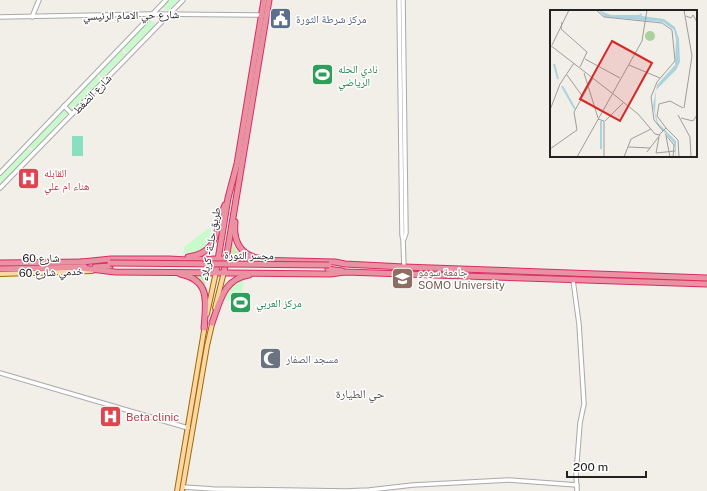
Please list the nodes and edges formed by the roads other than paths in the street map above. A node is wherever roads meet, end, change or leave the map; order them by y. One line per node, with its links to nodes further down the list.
1 (39, 0): 11 (street)
2 (166, 0): 8 (street, شارع الضغط)
3 (183, 0): 9 (street, شارع الضغط)
4 (264, 0): 10 (highway, طريق حلــة - كربلاء)
5 (269, 0): 17 (highway, طريق حلــة - كربلاء)
6 (399, 0): 19 (street)
7 (403, 0): 19 (street)
8 (152, 14): 9 (street, شارع حي الامام الرئيسي); 11 (street, شارع حي الامام الرئيسي); 13 (street, شارع الضغط)
9 (170, 14): 10 (street, شارع حي الامام الرئيسي); 14 (street, شارع الضغط)
10 (262, 15): 18 (highway, طريق حلــة - كربلاء)
11 (32, 16): 12 (street, شارع حي الامام الرئيسي)
12 (0, 17)
13 (64, 106): 14 (street); 15 (street, شارع الضغط)
14 (72, 114): 16 (street, شارع الضغط)
15 (0, 173)
16 (0, 188)
17 (236, 194): 23 (highway, طريق حلــة - كربلاء); 25 (highway)
18 (228, 198): 20 (highway); 21 (highway, طريق حلــة - كربلاء)
19 (404, 240): 30 (street)
20 (169, 259): 22 (highway); 28 (highway)
21 (217, 259): 22 (highway); 23 (highway); 37 (highway, طريق حلــة - كربلاء)
22 (188, 260): 36 (highway)
23 (226, 260): 24 (highway); 38 (highway, طريق حلــة - كربلاء)
24 (246, 260): 25 (highway); 39 (highway)
25 (270, 261): 27 (highway)
26 (0, 263): 28 (highway, شارع 60)
27 (345, 264): 29 (highway, مجسر الثورة); 30 (highway)
28 (82, 265): 29 (highway, مجسر الثورة); 31 (highway, شارع 60); 32 (highway)
29 (329, 267): 41 (highway, مجسر الثورة)
30 (404, 268): 33 (highway)
31 (0, 269)
32 (102, 271): 35 (highway); 42 (main road, خدمي شارع 60)
33 (514, 271): 34 (highway); 43 (highway)
34 (530, 271): 44 (highway); 45 (highway)
35 (169, 272): 36 (highway); 49 (highway)
36 (188, 272): 37 (highway)
37 (216, 272): 38 (highway); 49 (main road, طريق حلــة - كربلاء)
38 (224, 272): 39 (highway); 48 (main road, طريق حلــة - كربلاء)
39 (248, 272): 40 (highway)
40 (269, 272): 41 (highway); 48 (highway)
41 (345, 272): 43 (highway)
42 (0, 274)
43 (514, 278): 44 (highway)
44 (529, 278): 46 (highway)
45 (707, 278)
46 (573, 280): 47 (highway); 53 (street)
47 (707, 284)
48 (212, 322): 50 (main road, طريق حلــة - كربلاء)
49 (204, 328): 50 (main road, طريق حلــة - كربلاء)
50 (205, 346): 52 (main road, طريق حلــة - كربلاء); 54 (main road, طريق حلــة - كربلاء)
51 (0, 373): 52 (street)
52 (188, 428): 55 (main road, طريق حلــة - كربلاء)
53 (577, 485): 54 (street); 56 (street)
54 (182, 489)
55 (177, 491)
56 (577, 491)

